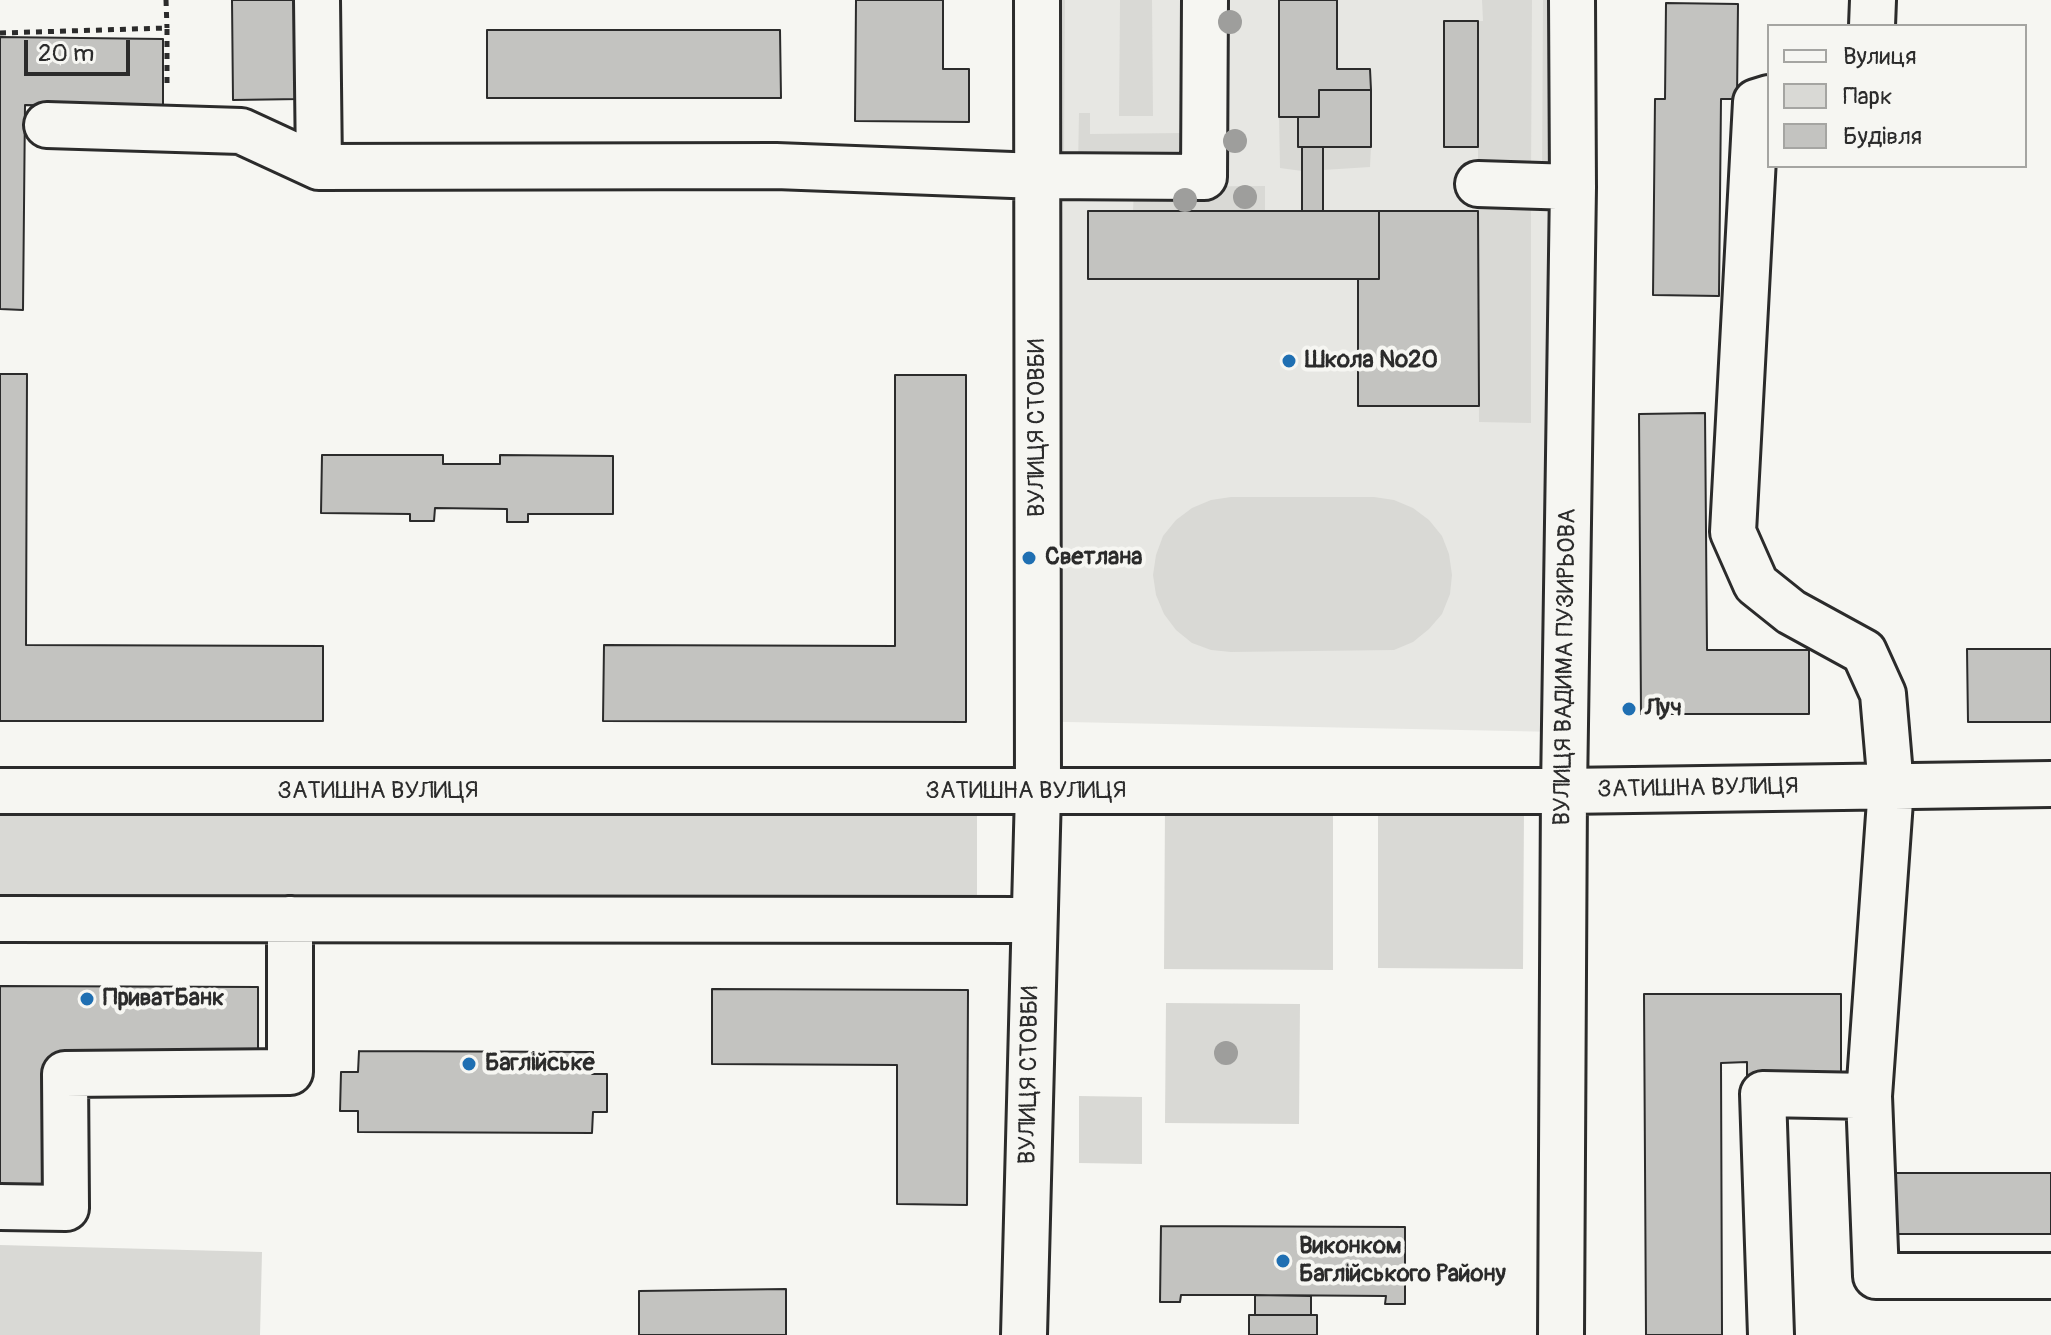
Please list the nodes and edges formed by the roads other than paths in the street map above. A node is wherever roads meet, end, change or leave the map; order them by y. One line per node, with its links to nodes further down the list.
1 (317, 0): 9 (street)
2 (1037, 0): 10 (street, ВУЛИЦЯ СТОВБИ)
3 (1205, 0): 10 (street)
4 (1572, 0): 12 (street, ВУЛИЦЯ ВАДИМА ПУЗИРЬОВА)
5 (1873, 0): 6 (street)
6 (1872, 24)
7 (1767, 99): 14 (street)
8 (47, 125): 9 (street)
9 (319, 167): 10 (street)
10 (1038, 176): 17 (street, ВУЛИЦЯ СТОВБИ)
11 (1478, 184): 12 (street)
12 (1573, 187): 16 (street, ВУЛИЦЯ ВАДИМА ПУЗИРЬОВА)
13 (2051, 784): 14 (street, ЗАТИШНА ВУЛИЦЯ)
14 (1891, 787): 16 (street, ЗАТИШНА ВУЛИЦЯ); 21 (street)
15 (0, 791): 17 (street, ЗАТИШНА ВУЛИЦЯ)
16 (1564, 791): 17 (street, ЗАТИШНА ВУЛИЦЯ); 25 (street, ВУЛИЦЯ ВАДИМА ПУЗИРЬОВА)
17 (1038, 792): 20 (street, ВУЛИЦЯ СТОВБИ)
18 (0, 919): 19 (street)
19 (290, 919): 20 (street); 22 (street)
20 (1033, 920): 24 (street, ВУЛИЦЯ СТОВБИ)
21 (1869, 1096): 23 (street); 26 (street)
22 (0, 1207)
23 (2051, 1276)
24 (1024, 1335)
25 (1561, 1335)
26 (1771, 1335)

